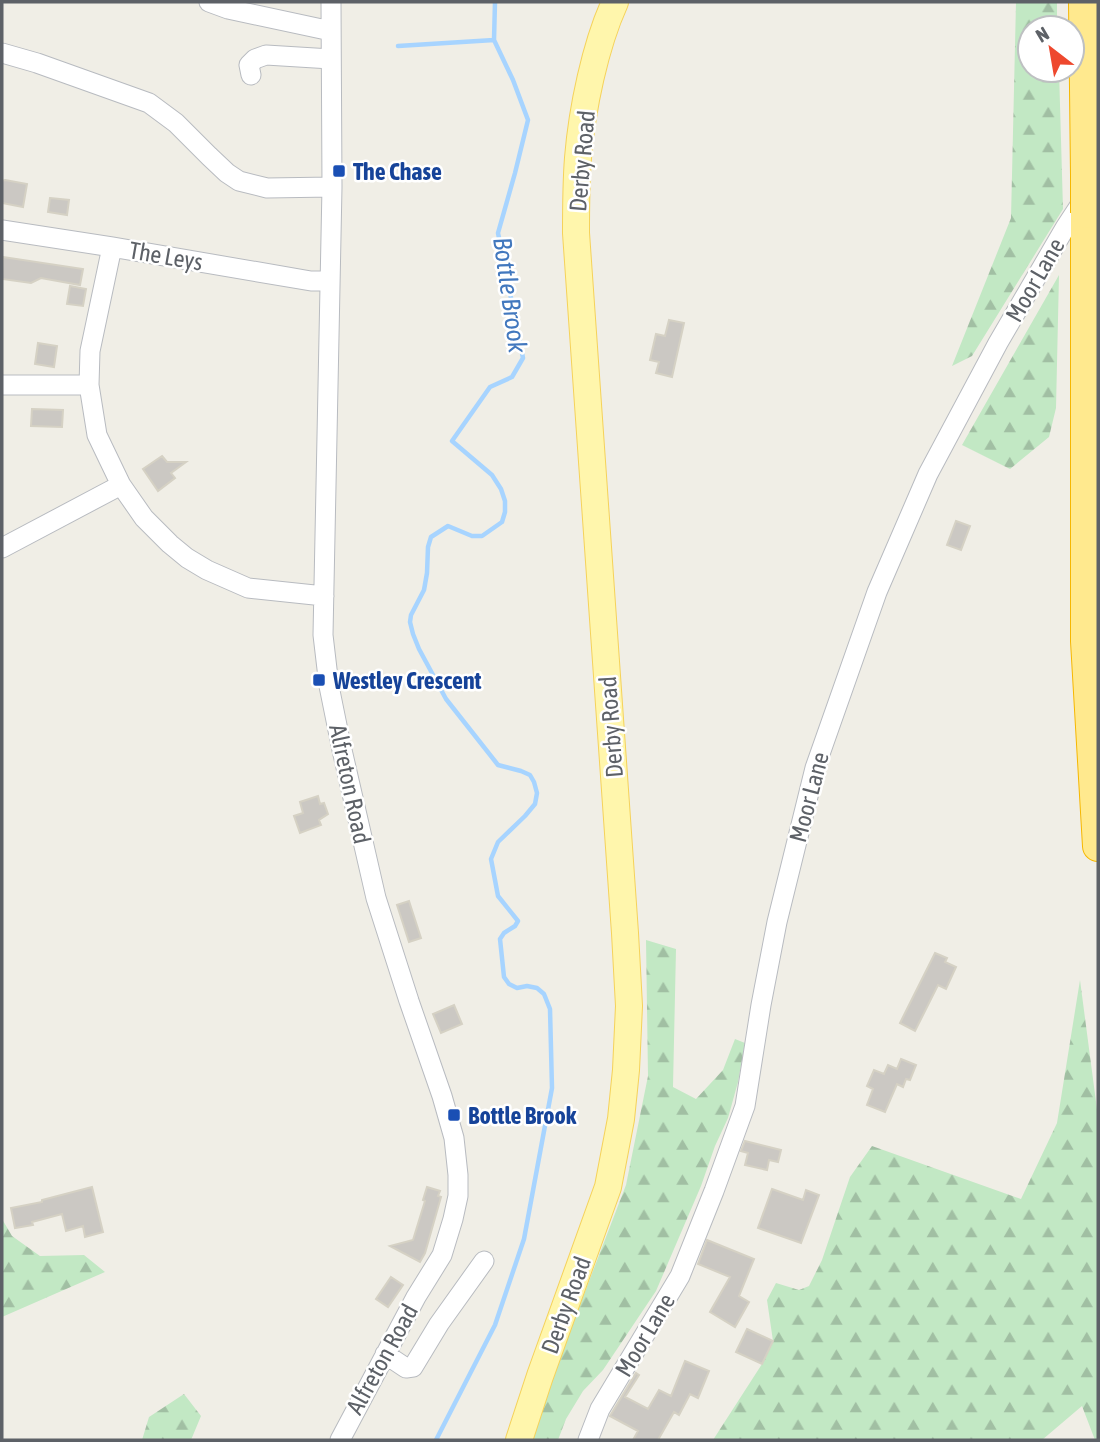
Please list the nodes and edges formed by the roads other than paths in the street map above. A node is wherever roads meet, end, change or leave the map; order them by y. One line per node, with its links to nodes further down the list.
1 (209, 2): 5 (street)
2 (331, 2): 5 (street, Alfreton Road)
3 (615, 2): 23 (main road, Derby Road)
4 (1084, 2): 9 (highway)
5 (331, 31): 7 (street, Alfreton Road)
6 (2, 53): 10 (street)
7 (331, 59): 8 (street); 10 (street, Alfreton Road)
8 (251, 75)
9 (1092, 176): 19 (highway, bridge); 24 (street, Moor Lane)
10 (332, 187): 13 (street, Alfreton Road)
11 (2, 230): 12 (street, The Leys)
12 (112, 247): 13 (street, The Leys); 15 (street)
13 (330, 281): 18 (street, Alfreton Road)
14 (2, 384): 15 (street)
15 (89, 384): 16 (street)
16 (121, 485): 17 (street); 18 (street)
17 (2, 548)
18 (324, 596): 21 (street, Alfreton Road)
19 (1098, 846)
20 (484, 1261): 21 (street)
21 (385, 1354): 22 (street, Alfreton Road)
22 (340, 1440)
23 (519, 1440)
24 (588, 1440)

